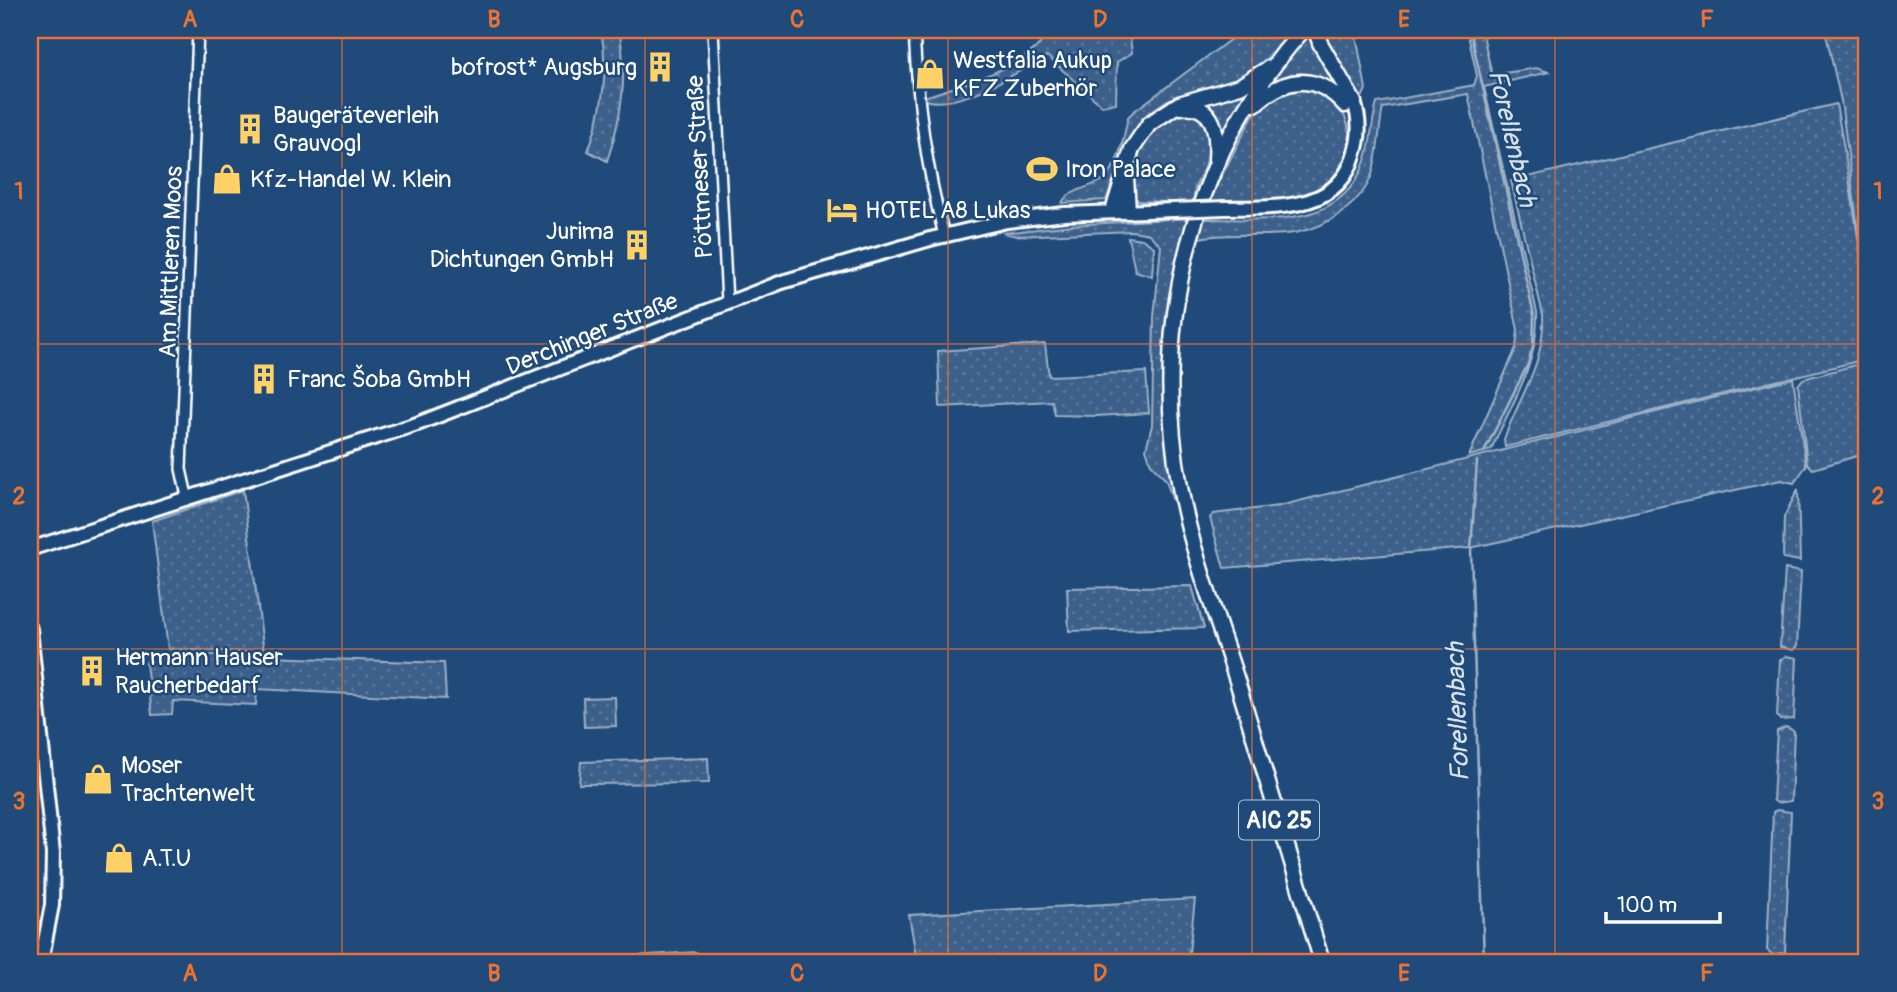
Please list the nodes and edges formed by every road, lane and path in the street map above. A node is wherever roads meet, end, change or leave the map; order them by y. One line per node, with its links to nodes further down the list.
1 (198, 30): 14 (street, Am Mittleren Moos)
2 (713, 30): 13 (street, Pöttmeser Straße)
3 (914, 30): 12 (street)
4 (1303, 30): 6 (main road, AIC 25)
5 (1316, 30): 7 (main road)
6 (1273, 65): 8 (main road); 9 (main road, AIC 25)
7 (1350, 104): 9 (main road); 11 (main road, Derchinger Straße, bridge)
8 (1171, 108): 10 (main road); 11 (main road)
9 (1243, 115): 10 (main road, AIC 25)
10 (1215, 165): 20 (main road, AIC 25)
11 (1120, 211): 12 (main road, Derchinger Straße)
12 (944, 235): 13 (main road, Derchinger Straße)
13 (727, 302): 14 (main road, Derchinger Straße)
14 (187, 496): 15 (main road, Derchinger Straße)
15 (30, 549)
16 (30, 629): 19 (main road)
17 (30, 710): 18 (main road)
18 (33, 962)
19 (41, 962)
20 (1322, 962)

